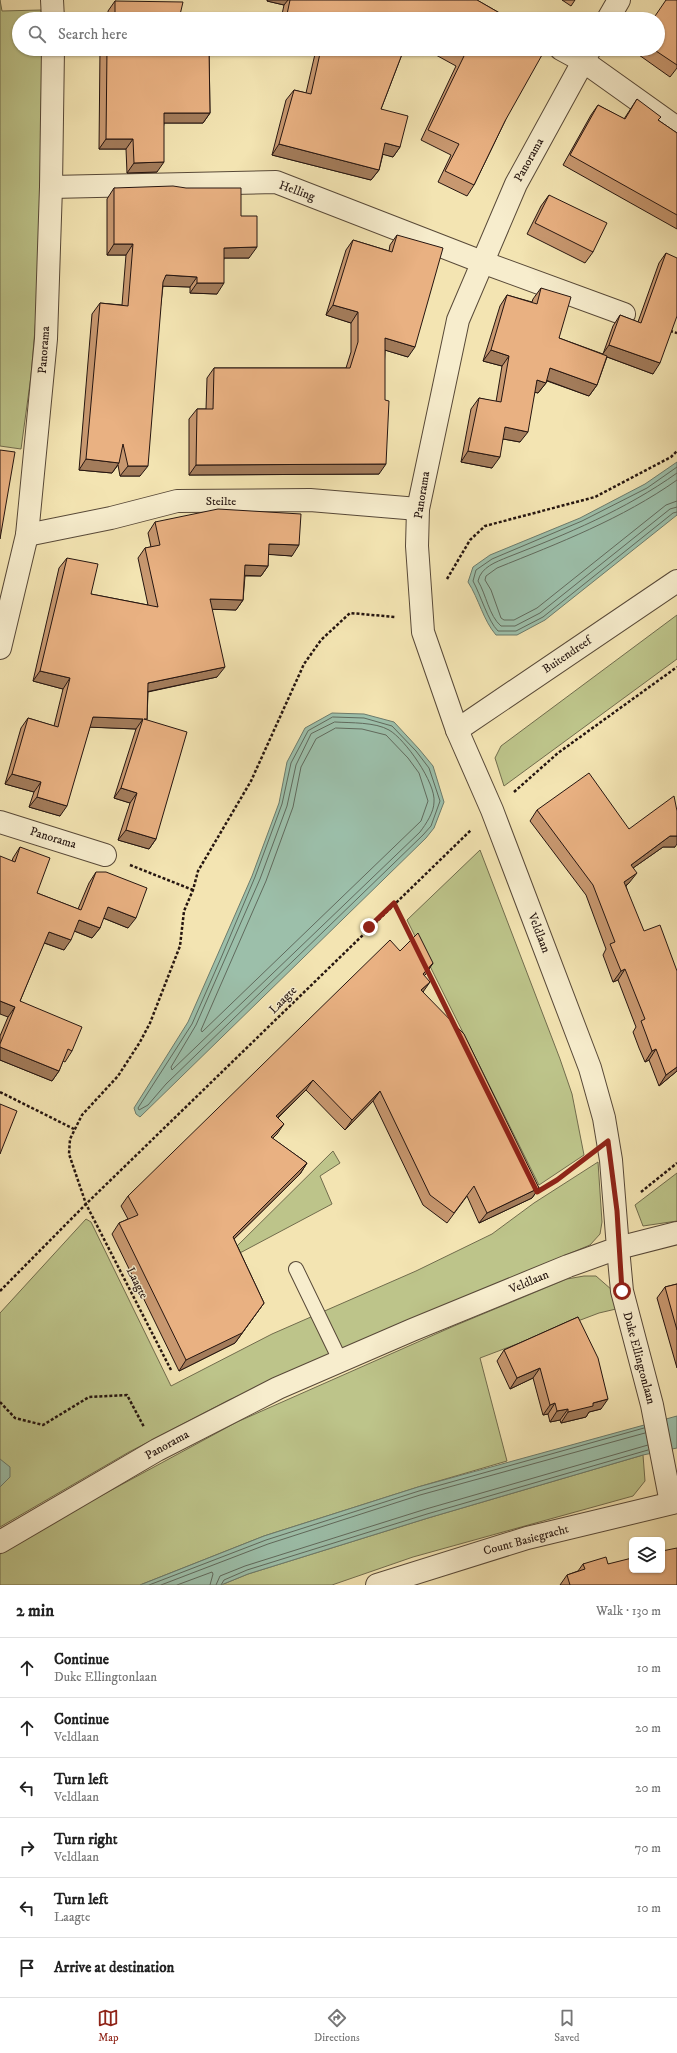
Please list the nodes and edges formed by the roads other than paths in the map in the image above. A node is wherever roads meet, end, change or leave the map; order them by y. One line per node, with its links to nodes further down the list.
1 (52, 0): 3 (street)
2 (619, 0): 4 (street)
3 (53, 12)
4 (612, 12)
5 (53, 56): 9 (street, Panorama)
6 (585, 56): 10 (street, Panorama)
7 (587, 56): 8 (street)
8 (677, 128)
9 (51, 188): 10 (street, Helling); 13 (street, Panorama)
10 (482, 262): 11 (street); 12 (street, Panorama)
11 (624, 314)
12 (418, 509): 13 (street, Steilte); 16 (street, Panorama)
13 (27, 535): 15 (street, Panorama)
14 (677, 581): 16 (street, Buitendreef)
15 (0, 648)
16 (457, 730): 20 (street, Veldlaan)
17 (0, 822): 18 (street, Panorama)
18 (105, 855)
19 (677, 1233): 20 (street)
20 (618, 1248): 22 (street, Veldlaan); 23 (street, Duke Ellingtonlaan)
21 (296, 1269): 22 (lane)
22 (340, 1360): 24 (street, Panorama)
23 (674, 1503): 25 (street, Count Basiegracht)
24 (0, 1542)
25 (377, 1585)

